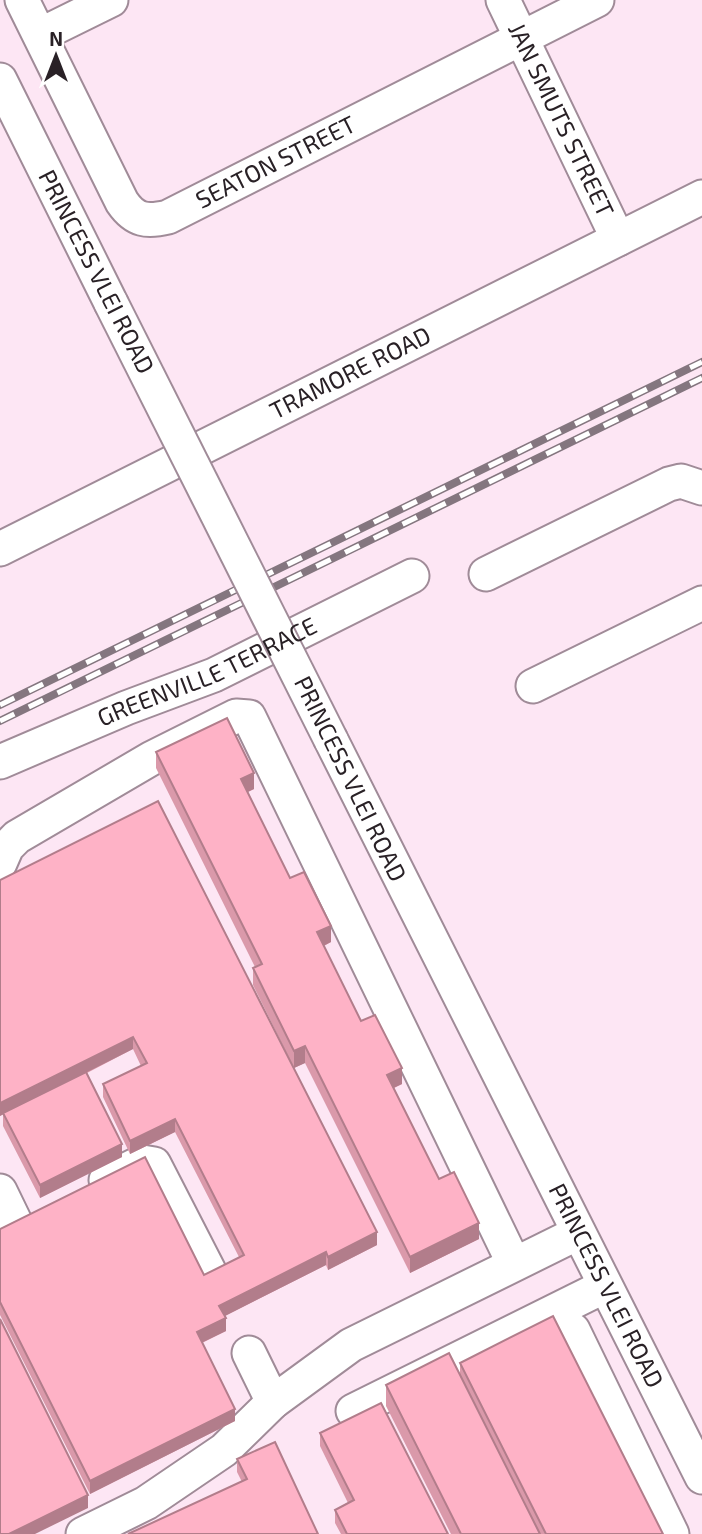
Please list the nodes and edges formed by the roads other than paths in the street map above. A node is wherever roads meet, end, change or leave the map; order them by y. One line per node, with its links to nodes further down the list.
1 (22, 0): 5 (street, SEATON STREET)
2 (111, 0): 5 (street)
3 (503, 0): 6 (street, JAN SMUTS STREET)
4 (597, 0): 6 (street, SEATON STREET)
5 (40, 35): 6 (street, SEATON STREET)
6 (522, 38): 9 (street, JAN SMUTS STREET)
7 (0, 80): 21 (street, PRINCESS VLEI ROAD, bridge)
8 (702, 197): 9 (street, TRAMORE ROAD)
9 (618, 239): 11 (street, TRAMORE ROAD)
10 (702, 488): 12 (street)
11 (0, 549)
12 (486, 574)
13 (412, 576): 16 (street, GREENVILLE TERRACE)
14 (702, 603): 15 (street)
15 (533, 685)
16 (0, 762)
17 (0, 863): 22 (street)
18 (0, 1191): 20 (street)
19 (79, 1193): 23 (street)
20 (19, 1223)
21 (578, 1233): 22 (street); 24 (street, PRINCESS VLEI ROAD)
22 (514, 1264): 28 (street)
23 (209, 1271)
24 (605, 1286): 27 (street, PRINCESS VLEI ROAD); 29 (street)
25 (573, 1330): 30 (street)
26 (249, 1353): 28 (street)
27 (658, 1391): 30 (street); 31 (street, PRINCESS VLEI ROAD)
28 (274, 1402): 32 (street)
29 (353, 1411)
30 (614, 1414): 33 (street)
31 (702, 1477)
32 (83, 1534)
33 (672, 1534)

